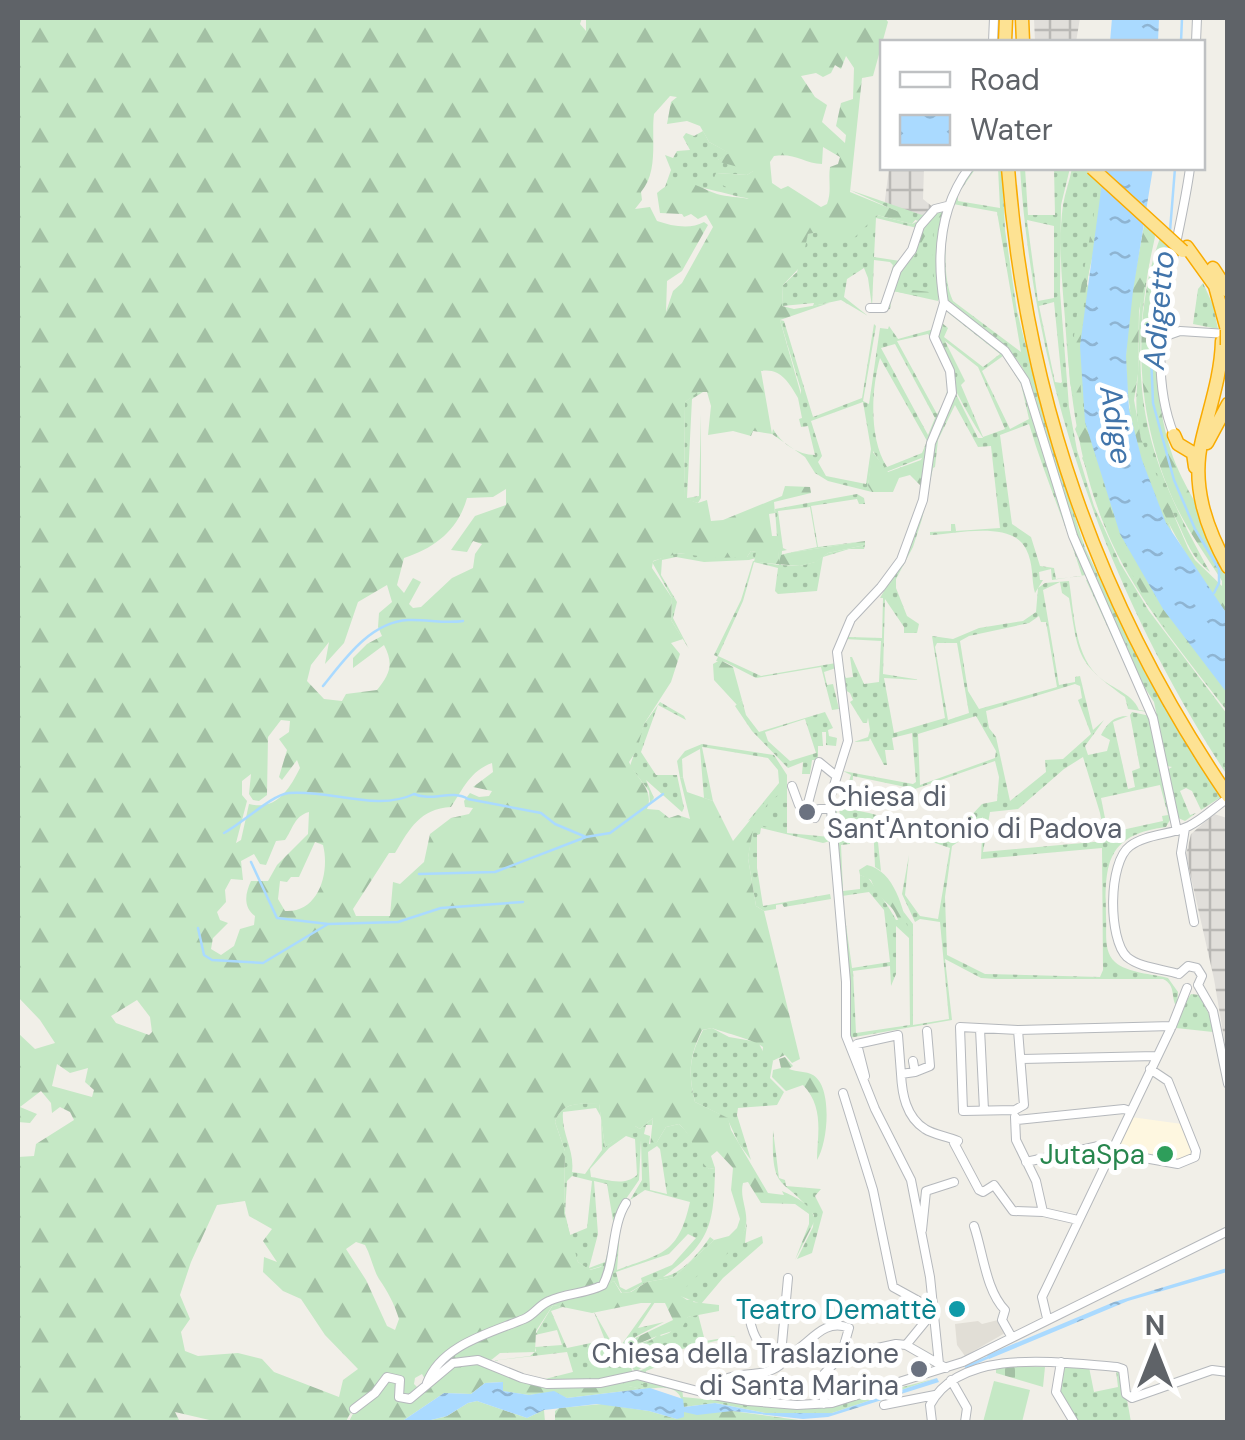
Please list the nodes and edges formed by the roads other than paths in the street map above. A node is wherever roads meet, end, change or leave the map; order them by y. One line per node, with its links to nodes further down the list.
1 (968, 170): 5 (street)
2 (1011, 170): 22 (highway)
3 (1097, 170): 6 (highway, bridge)
4 (1190, 170): 10 (street)
5 (947, 206): 8 (street); 9 (street)
6 (1188, 251): 7 (highway); 12 (highway)
7 (1228, 291)
8 (944, 303): 21 (street); 27 (street)
9 (870, 308)
10 (1164, 324): 11 (street); 13 (street)
11 (1180, 331): 12 (street); 13 (street)
12 (1226, 336): 14 (highway); 17 (highway)
13 (1162, 337): 16 (street)
14 (1214, 398): 16 (highway); 18 (highway)
15 (1228, 404): 17 (highway)
16 (1174, 435): 18 (highway)
17 (1206, 445): 19 (highway)
18 (1200, 492): 20 (highway)
19 (1228, 558)
20 (1228, 567)
21 (835, 774): 23 (street); 25 (street)
22 (1223, 782): 24 (highway)
23 (792, 786)
24 (1228, 797): 27 (street)
25 (831, 809): 26 (street); 44 (street)
26 (816, 818)
27 (1181, 829): 28 (street); 29 (street)
28 (1194, 922)
29 (1179, 974): 30 (street); 31 (street)
30 (1198, 985): 31 (street); 42 (street)
31 (1186, 988): 32 (street)
32 (1172, 1026): 34 (street); 36 (street)
33 (980, 1030): 34 (street); 45 (street); 45 (street)
34 (1018, 1030): 37 (street)
35 (927, 1031): 40 (street)
36 (1156, 1056): 37 (street); 39 (street)
37 (1022, 1059): 46 (street)
38 (913, 1061): 40 (street)
39 (1150, 1069): 47 (street); 49 (street)
40 (915, 1072): 41 (street)
41 (900, 1074): 44 (street); 53 (street)
42 (1228, 1084)
43 (843, 1093): 60 (street)
44 (878, 1107): 56 (street)
45 (984, 1110): 46 (street)
46 (1015, 1110): 48 (street)
47 (1130, 1111): 48 (street); 49 (street)
48 (1016, 1125): 50 (street)
49 (1113, 1147): 50 (street); 54 (street)
50 (1026, 1162): 53 (street)
51 (954, 1182): 56 (street)
52 (626, 1203): 72 (street)
53 (1043, 1212): 54 (street)
54 (1078, 1220): 61 (street)
55 (974, 1226): 62 (street)
56 (922, 1230): 60 (street)
57 (1228, 1231): 61 (street)
58 (788, 1278): 65 (street)
59 (746, 1300): 65 (street)
60 (933, 1310): 63 (street); 69 (street)
61 (1048, 1318): 62 (street)
62 (1011, 1336): 66 (street)
63 (906, 1344): 64 (street); 69 (street)
64 (841, 1356): 65 (street); 75 (street)
65 (782, 1358): 73 (street)
66 (984, 1359): 67 (street); 68 (street)
67 (1061, 1362): 70 (street); 80 (street)
68 (972, 1365): 69 (street); 71 (street)
69 (943, 1366): 75 (street)
70 (1228, 1372)
71 (952, 1380): 74 (street); 79 (street)
72 (426, 1387): 73 (street); 77 (street)
73 (731, 1396): 75 (street)
74 (935, 1396): 76 (street); 78 (street)
75 (824, 1404)
76 (884, 1405)
77 (354, 1408)
78 (932, 1422)
79 (965, 1422)
80 (1074, 1422)

